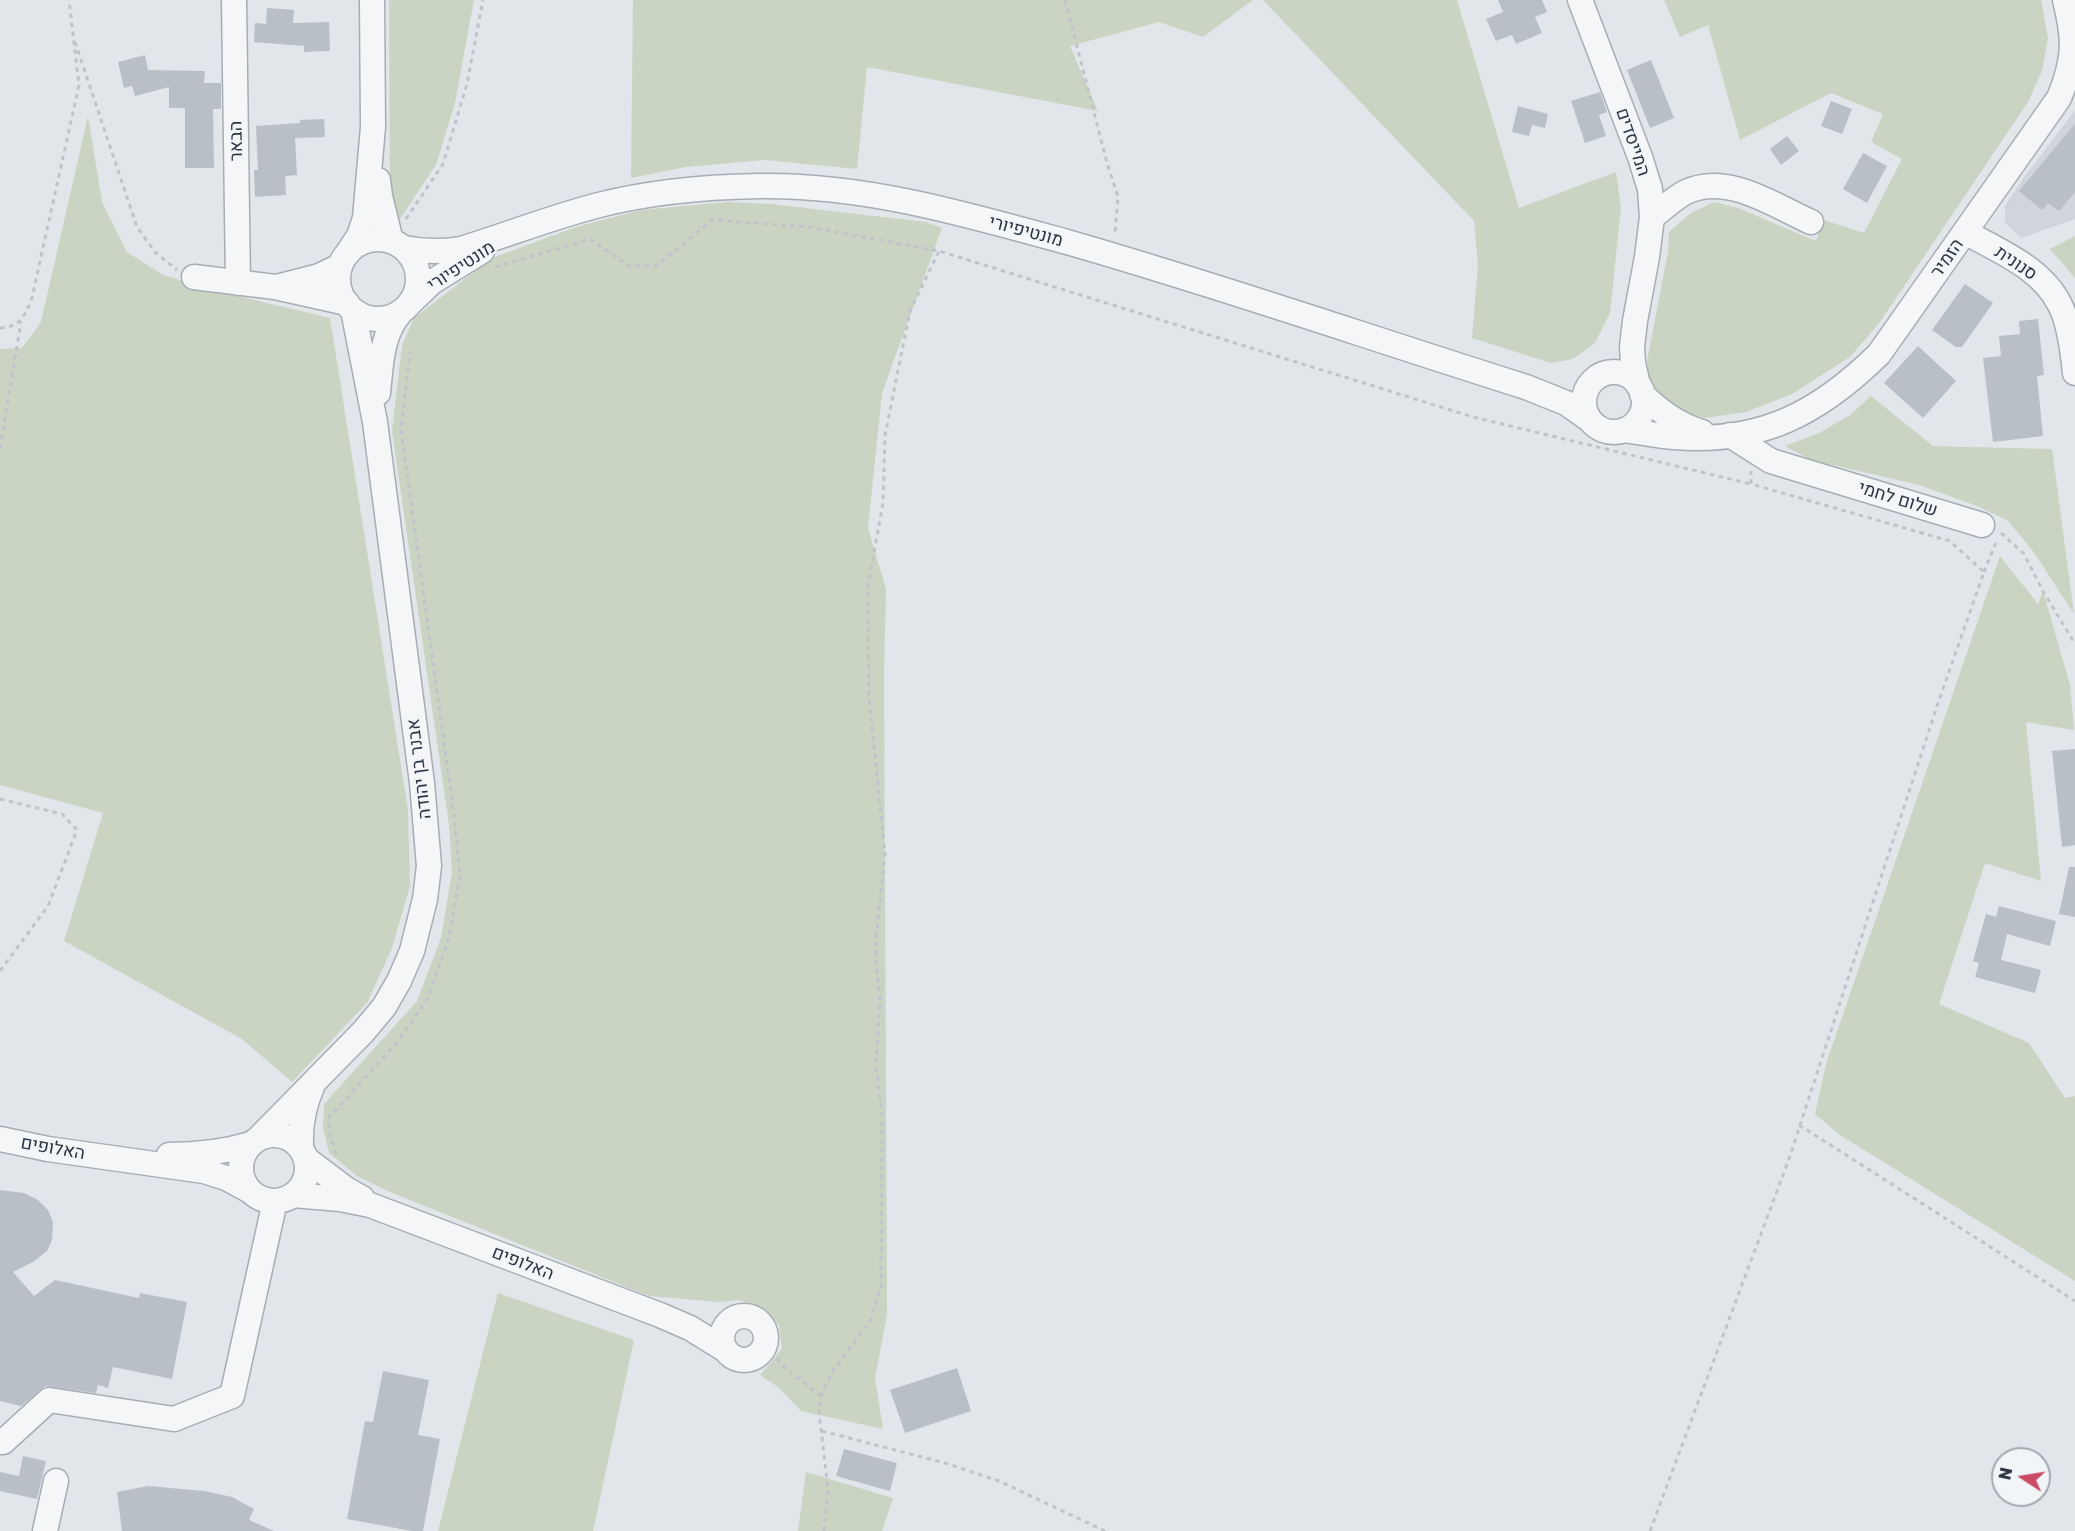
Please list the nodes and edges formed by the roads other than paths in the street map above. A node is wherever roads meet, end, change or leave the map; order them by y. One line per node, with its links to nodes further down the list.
1 (234, 0): 13 (street, הבאר)
2 (372, 0): 5 (street)
3 (1580, 0): 6 (street, המייסדים)
4 (2065, 0): 8 (street, הזמיר)
5 (373, 127): 10 (street); 11 (street)
6 (1652, 217): 7 (street); 15 (street, המייסדים)
7 (1811, 222)
8 (1965, 232): 18 (street, סנונית); 26 (street, הזמיר)
9 (513, 233): 10 (street, מונטיפיורי); 17 (street, מונטיפיורי); 21 (street, מונטיפיורי)
10 (398, 245): 11 (street); 17 (street)
11 (344, 260): 14 (street); 16 (street)
12 (194, 277): 13 (street)
13 (238, 283): 14 (street)
14 (274, 287): 16 (street)
15 (1642, 290): 20 (street, המייסדים); 22 (street, המייסדים)
16 (350, 307): 17 (street); 24 (street, אבנר בן יהודה)
17 (405, 307): 24 (street, אבנר בן יהודה)
18 (2072, 332): 19 (street, סנונית)
19 (2075, 373)
20 (1593, 382): 21 (street, מונטיפיורי); 22 (street); 23 (street)
21 (1526, 387): 23 (street, מונטיפיורי)
22 (1640, 389): 25 (street); 26 (street, הזמיר)
23 (1590, 420): 25 (street)
24 (375, 422): 28 (street, אבנר בן יהודה)
25 (1624, 430): 26 (street, הזמיר)
26 (1727, 436): 27 (street, שלום לחמי)
27 (1991, 529)
28 (315, 1082): 30 (street, אבנר בן יהודה); 31 (street, אבנר בן יהודה)
29 (0, 1139): 32 (street, האלופים)
30 (256, 1141): 31 (street); 32 (street, האלופים); 33 (street)
31 (303, 1153): 34 (street); 35 (street, האלופים)
32 (107, 1157): 33 (street, האלופים)
33 (250, 1191): 34 (street)
34 (284, 1198): 35 (street, האלופים); 39 (street)
35 (385, 1211): 36 (street, האלופים)
36 (660, 1315): 37 (street, האלופים); 38 (street, האלופים)
37 (733, 1319): 38 (street); 38 (street)
38 (724, 1348)
39 (0, 1442)
40 (56, 1481): 41 (street)
41 (45, 1531)

